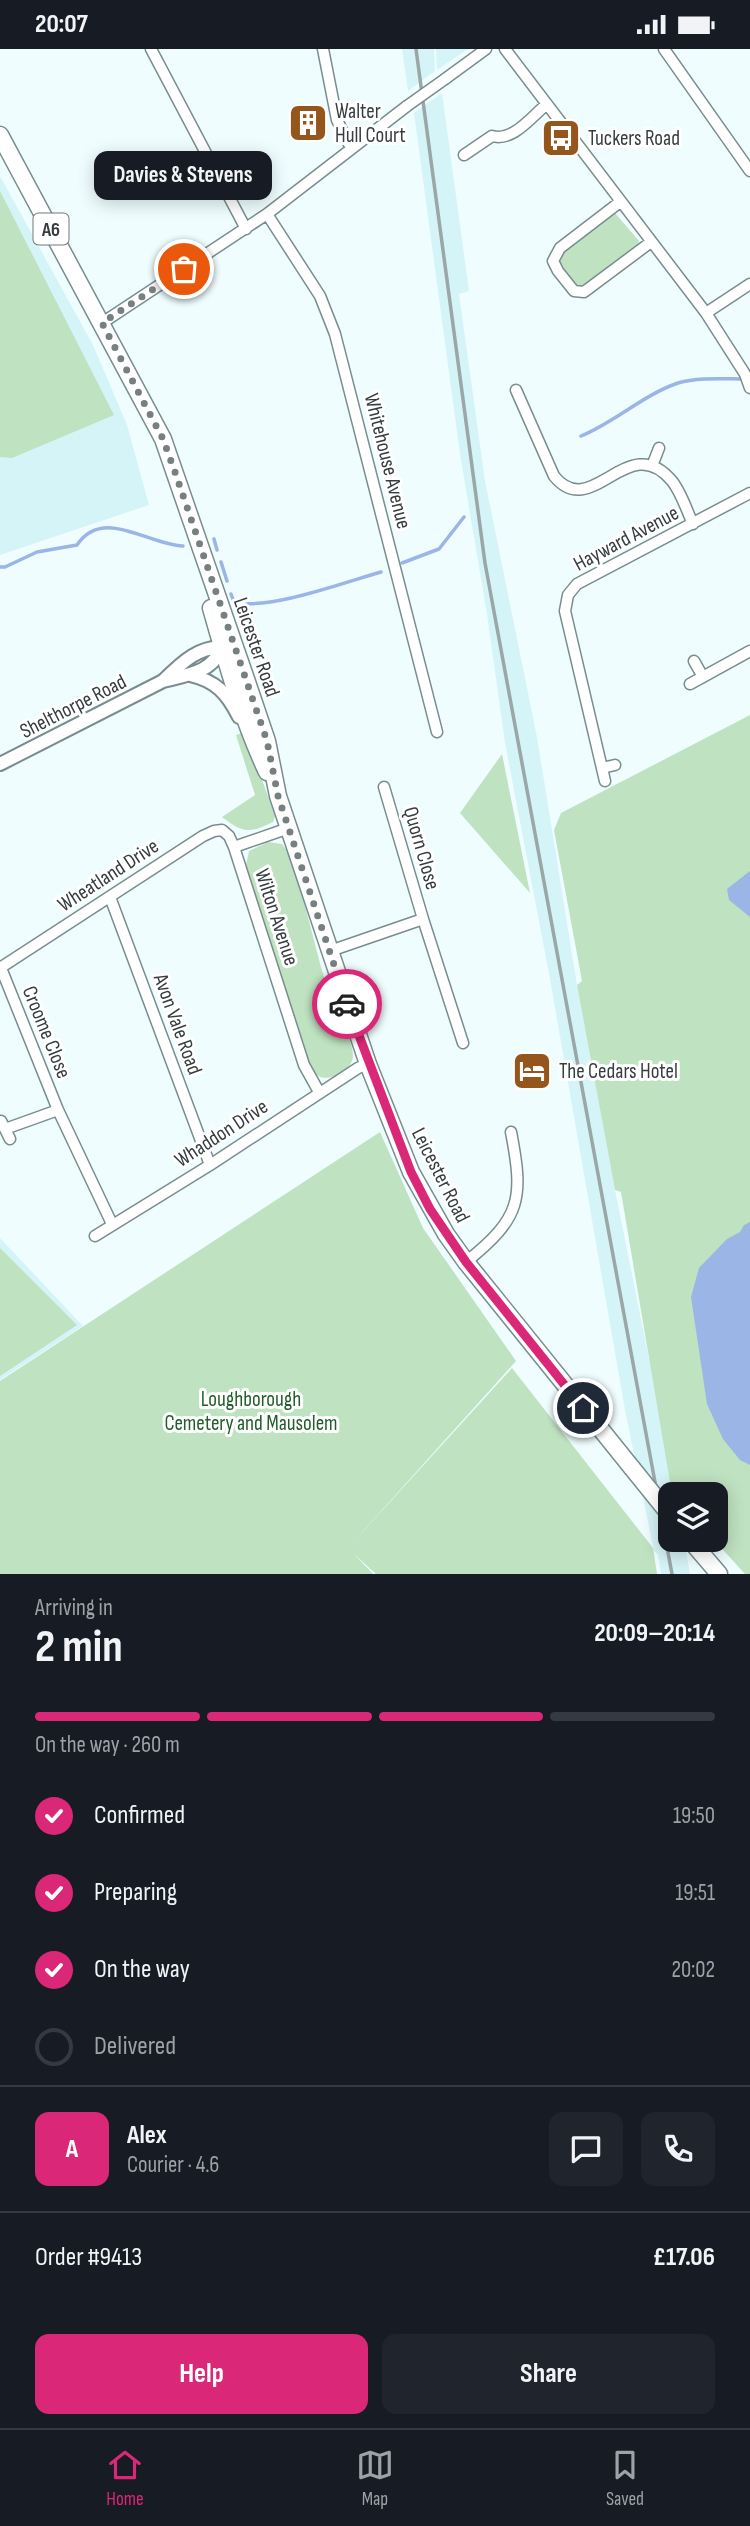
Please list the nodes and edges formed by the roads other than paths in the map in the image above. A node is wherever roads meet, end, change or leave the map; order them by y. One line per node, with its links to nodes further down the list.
1 (151, 49): 13 (street)
2 (323, 49): 8 (street)
3 (486, 49): 8 (street, bridge)
4 (505, 49): 6 (street)
5 (664, 49): 10 (street)
6 (547, 104): 9 (street); 11 (street)
7 (0, 135): 17 (highway, Leicester Road / A6)
8 (351, 148): 12 (street)
9 (464, 155)
10 (750, 171)
11 (620, 202): 14 (street); 14 (street)
12 (267, 214): 13 (street); 34 (street, Whitehouse Avenue)
13 (246, 229): 17 (street)
14 (651, 242): 16 (street)
15 (750, 285): 16 (street)
16 (706, 313): 18 (street)
17 (102, 323): 24 (highway, Leicester Road / A6)
18 (749, 386)
19 (516, 390): 21 (street)
20 (659, 448): 21 (street)
21 (652, 466): 23 (street)
22 (750, 493): 23 (street, Hayward Avenue)
23 (694, 524): 38 (street, Hayward Avenue)
24 (221, 622): 25 (highway, Leicester Road / A6); 26 (street, Shelthorpe Road); 28 (highway, Leicester Road / A6)
25 (222, 647): 26 (street, Shelthorpe Road); 28 (street); 30 (street, Shelthorpe Road); 35 (highway, Leicester Road / A6)
26 (203, 650): 32 (street, Shelthorpe Road)
27 (750, 652): 31 (street)
28 (238, 657): 41 (highway, Leicester Road / A6)
29 (694, 661): 31 (street)
30 (190, 675): 32 (street, Shelthorpe Road); 35 (street)
31 (703, 677): 33 (street)
32 (163, 681): 36 (street, Shelthorpe Road)
33 (690, 684)
34 (437, 732)
35 (254, 745): 41 (highway, Leicester Road / A6)
36 (0, 765)
37 (615, 765): 38 (street)
38 (602, 768): 39 (street, Hayward Avenue)
39 (605, 781)
40 (384, 787): 45 (street, Quorn Close)
41 (278, 796): 42 (highway, Leicester Road / A6)
42 (289, 828): 43 (street, Wilton Avenue); 46 (highway, Leicester Road / A6)
43 (234, 847): 44 (street, Wheatland Drive); 50 (street, Wilton Avenue)
44 (110, 897): 47 (street, Wheatland Drive); 54 (street, Avon Vale Road)
45 (423, 919): 46 (street, Quorn Close); 48 (street, Quorn Close)
46 (330, 951): 49 (highway, Leicester Road / A6)
47 (0, 968): 51 (street, Croome Close)
48 (463, 1043)
49 (368, 1064): 50 (street, Whaddon Drive); 57 (highway, Leicester Road / A6)
50 (319, 1092): 54 (street, Whaddon Drive)
51 (58, 1110): 52 (street, Croome Close); 55 (street, Croome Close)
52 (5, 1130)
53 (510, 1132): 57 (street)
54 (210, 1165): 55 (street, Whaddon Drive)
55 (112, 1224): 56 (street, Whaddon Drive)
56 (95, 1236)
57 (466, 1262): 58 (highway, Leicester Road / A6, bridge)
58 (658, 1500)
59 (700, 1552): 60 (highway)
60 (719, 1574)

